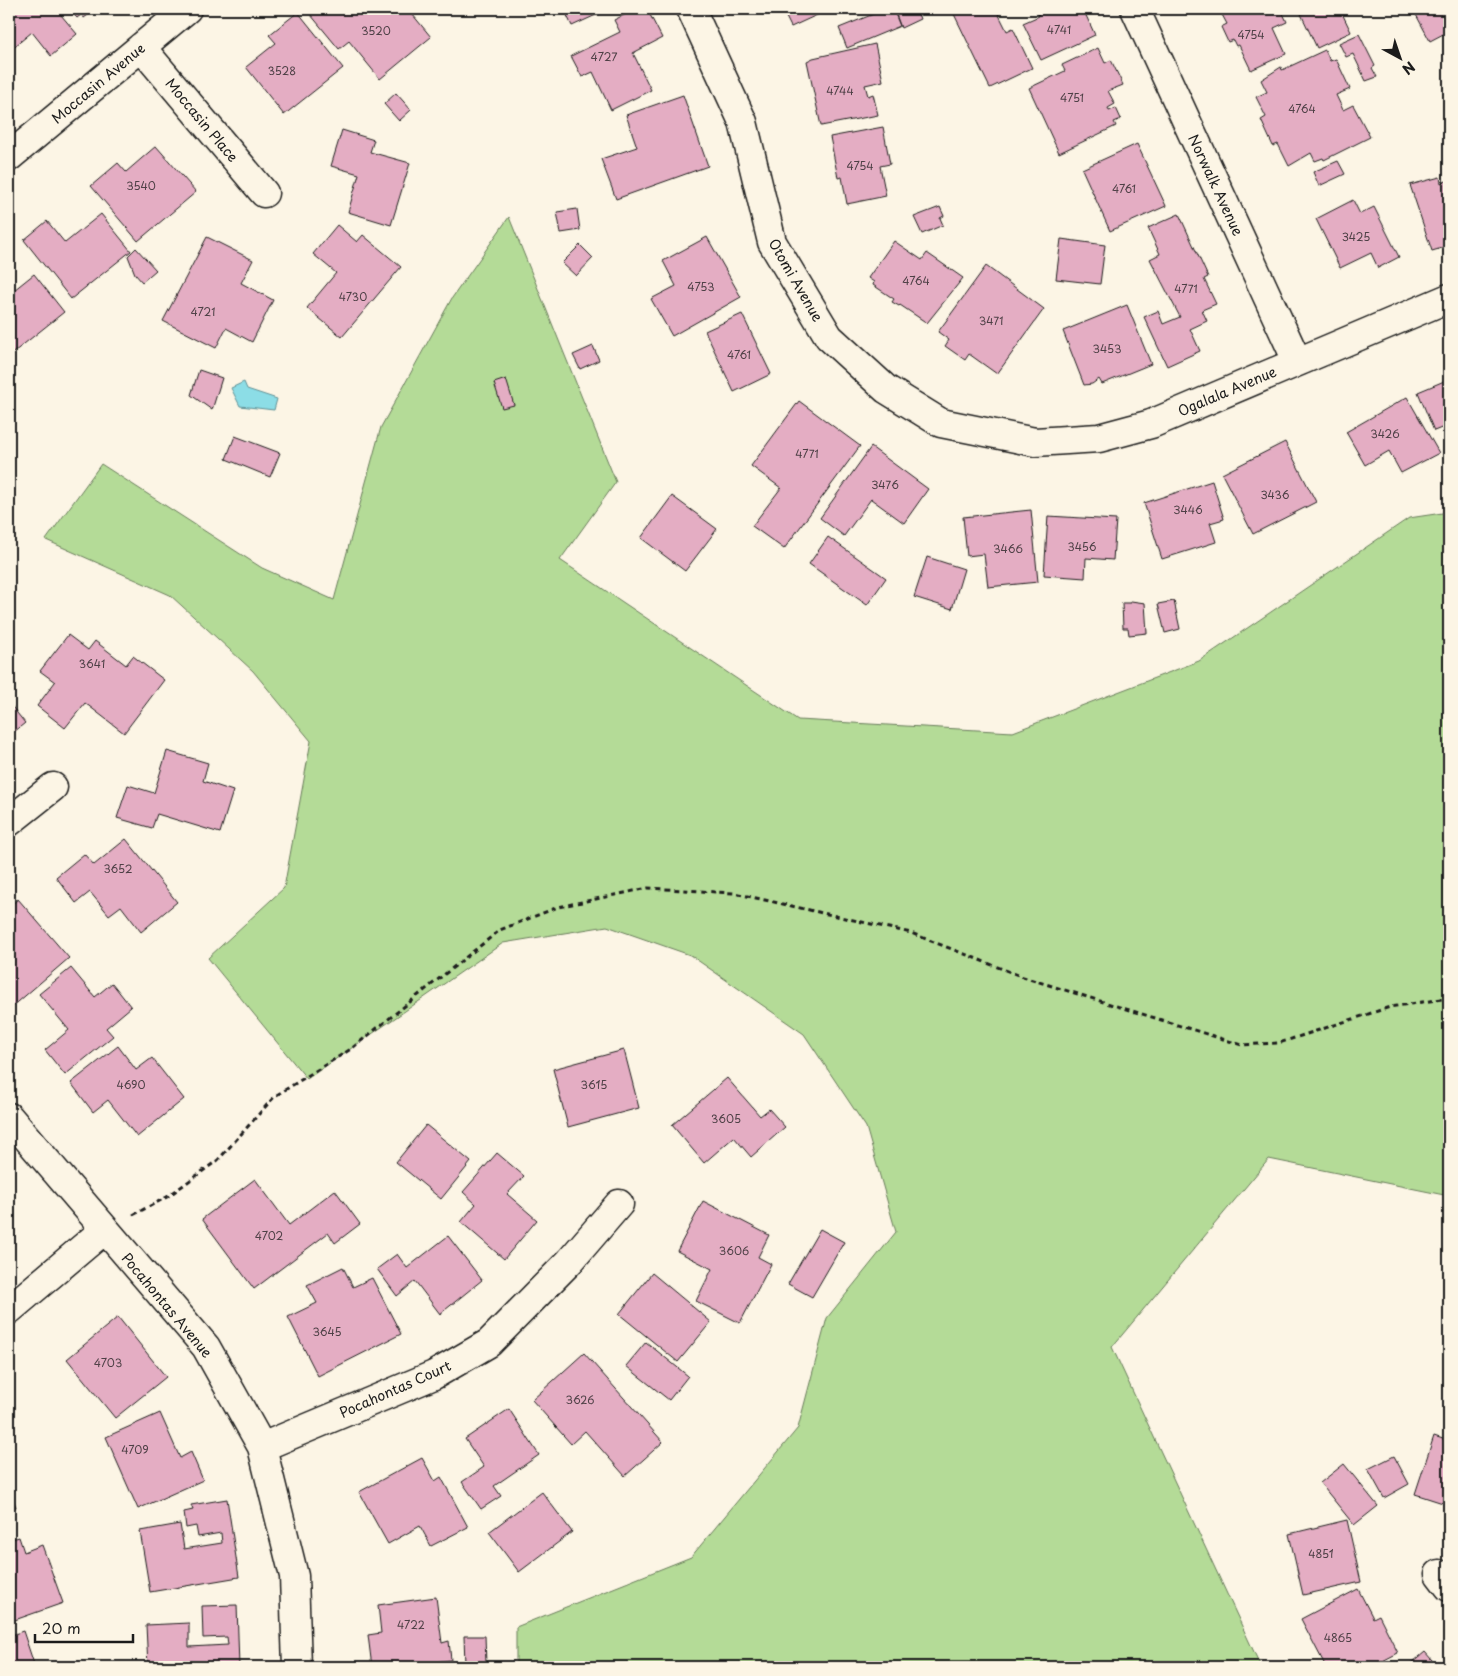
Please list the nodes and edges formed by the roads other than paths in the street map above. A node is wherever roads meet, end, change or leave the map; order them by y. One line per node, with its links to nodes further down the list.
1 (187, 9): 4 (street, Moccasin Avenue)
2 (691, 9): 9 (street, Otomi Avenue)
3 (1135, 9): 8 (street, Norwalk Avenue)
4 (140, 46): 5 (street, Moccasin Avenue); 6 (street, Moccasin Place)
5 (9, 157)
6 (264, 193)
7 (1449, 298): 8 (street, Ogalala Avenue)
8 (1297, 361): 9 (street, Ogalala Avenue)
9 (996, 434)
10 (53, 787): 11 (street)
11 (9, 822)
12 (9, 1117): 14 (street, Pocahontas Avenue)
13 (619, 1204): 16 (street, Pocahontas Court)
14 (104, 1230): 15 (street); 16 (street, Pocahontas Avenue)
15 (9, 1310)
16 (262, 1447): 17 (street, Pocahontas Avenue)
17 (297, 1667)

